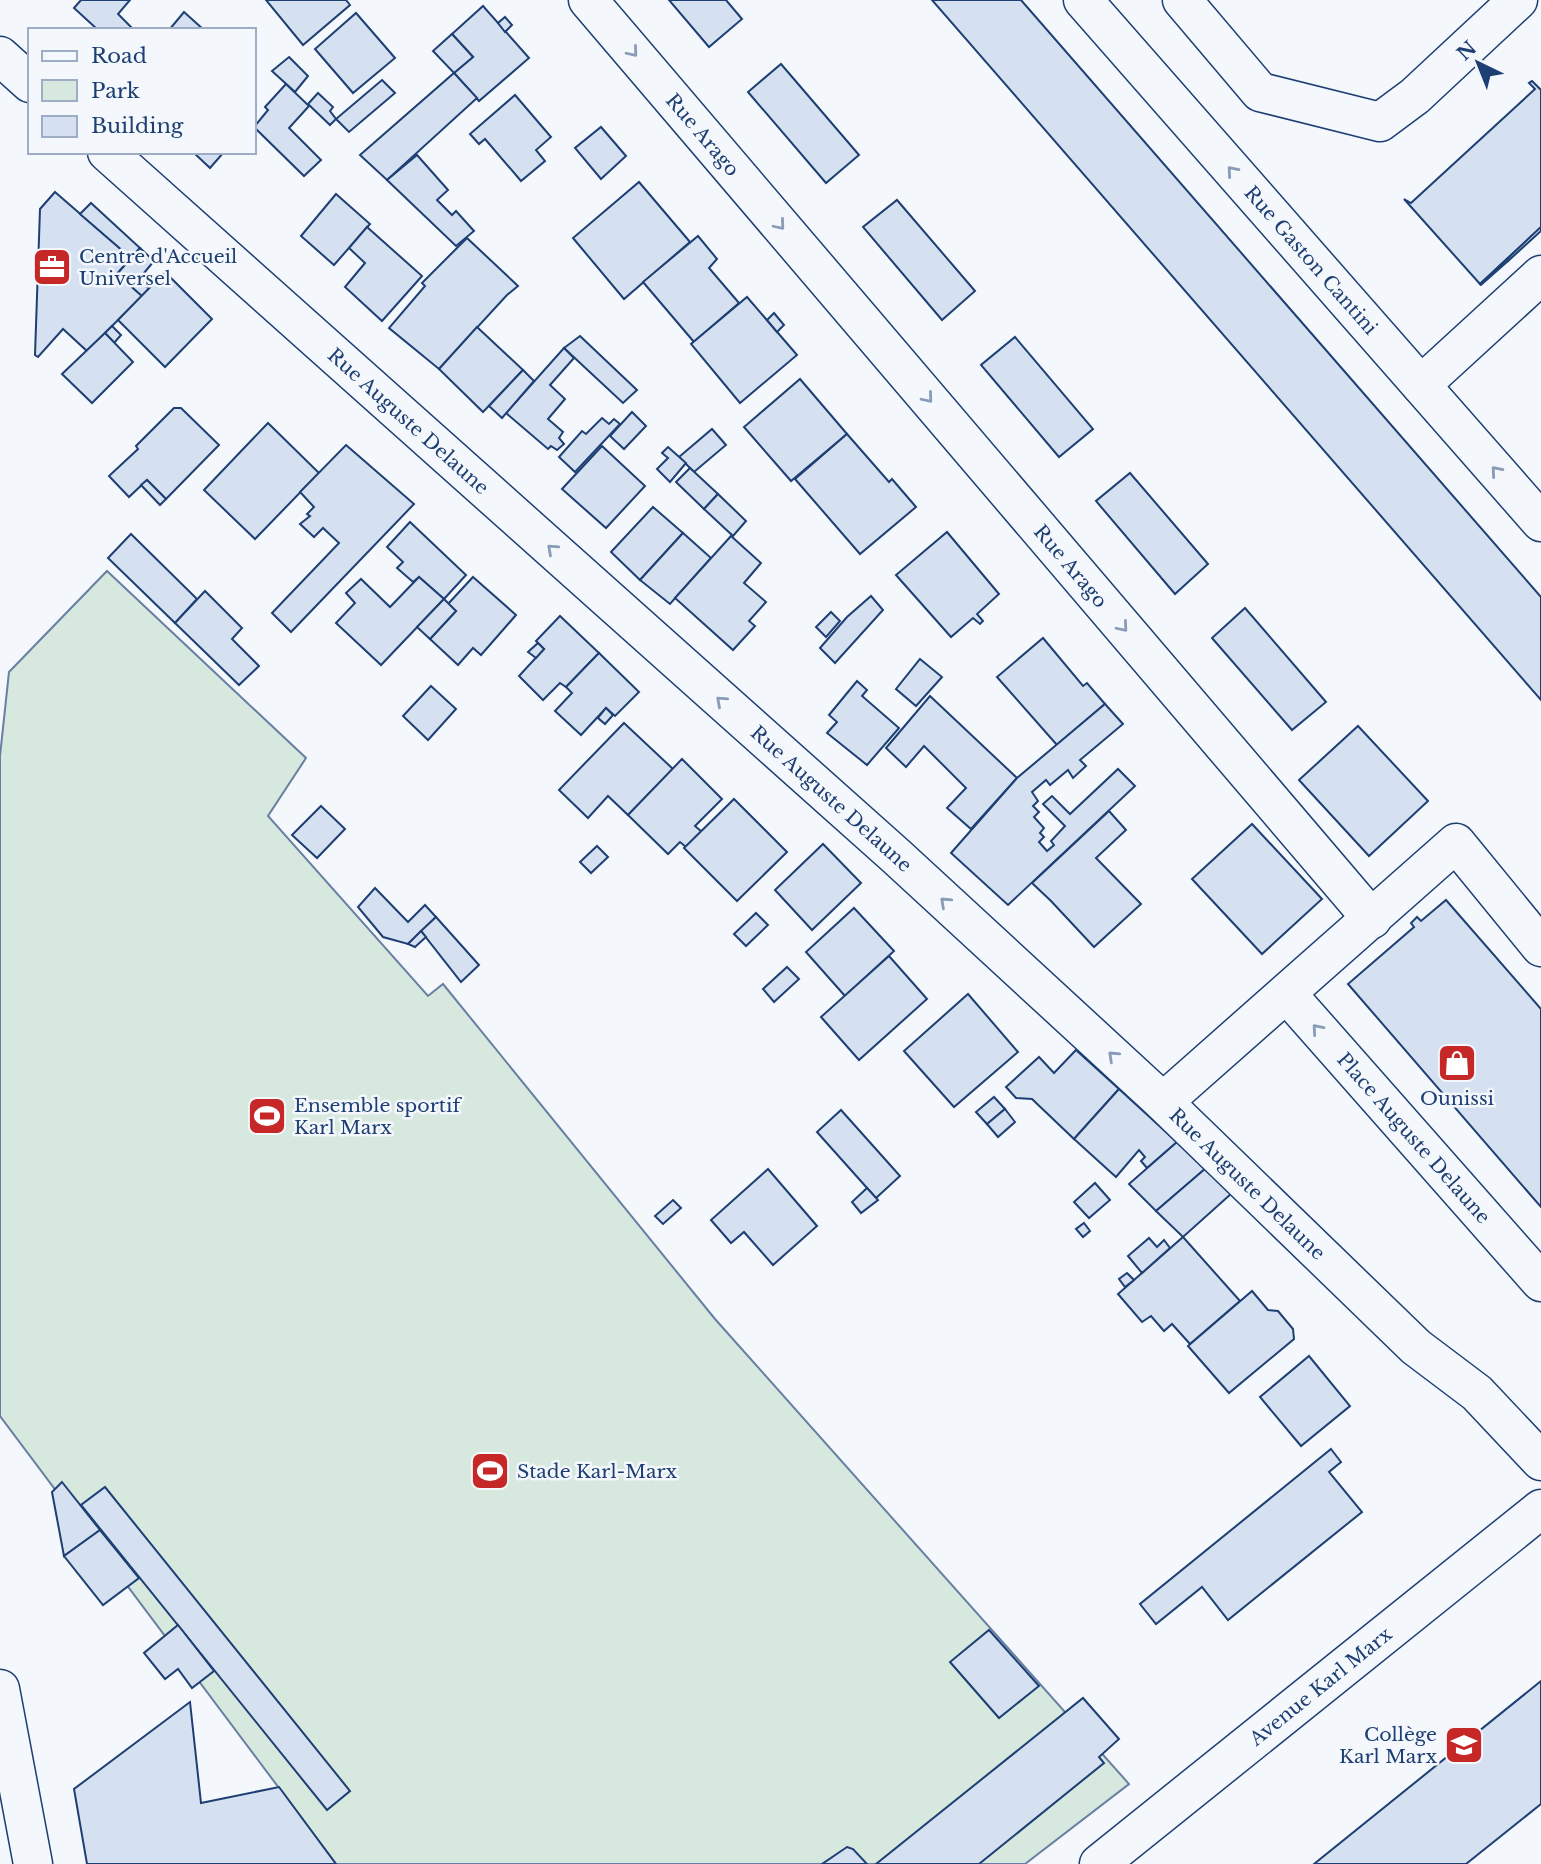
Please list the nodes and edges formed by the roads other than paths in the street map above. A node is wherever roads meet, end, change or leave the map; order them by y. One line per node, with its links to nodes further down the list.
1 (588, 0): 11 (street, Rue Arago, one-way to 11)
2 (1083, 0): 9 (street, Rue Gaston Cantini, one-way to 2)
3 (1182, 0): 4 (street)
4 (1518, 0)
5 (0, 56): 6 (street)
6 (28, 81)
7 (109, 154): 14 (street, Rue Auguste Delaune, one-way to 7)
8 (1541, 275): 9 (street)
9 (1421, 385): 10 (street, Rue Gaston Cantini, one-way to 9)
10 (1541, 522)
11 (1372, 919): 12 (street); 13 (street)
12 (1541, 947)
13 (1287, 994): 14 (street); 15 (street, Place Auguste Delaune, one-way to 13)
14 (1163, 1102): 16 (street, Rue Auguste Delaune)
15 (1541, 1282)
16 (1541, 1461)
17 (1541, 1509): 20 (street, Avenue Karl Marx)
18 (0, 1689): 19 (street)
19 (33, 1864)
20 (1099, 1864)

